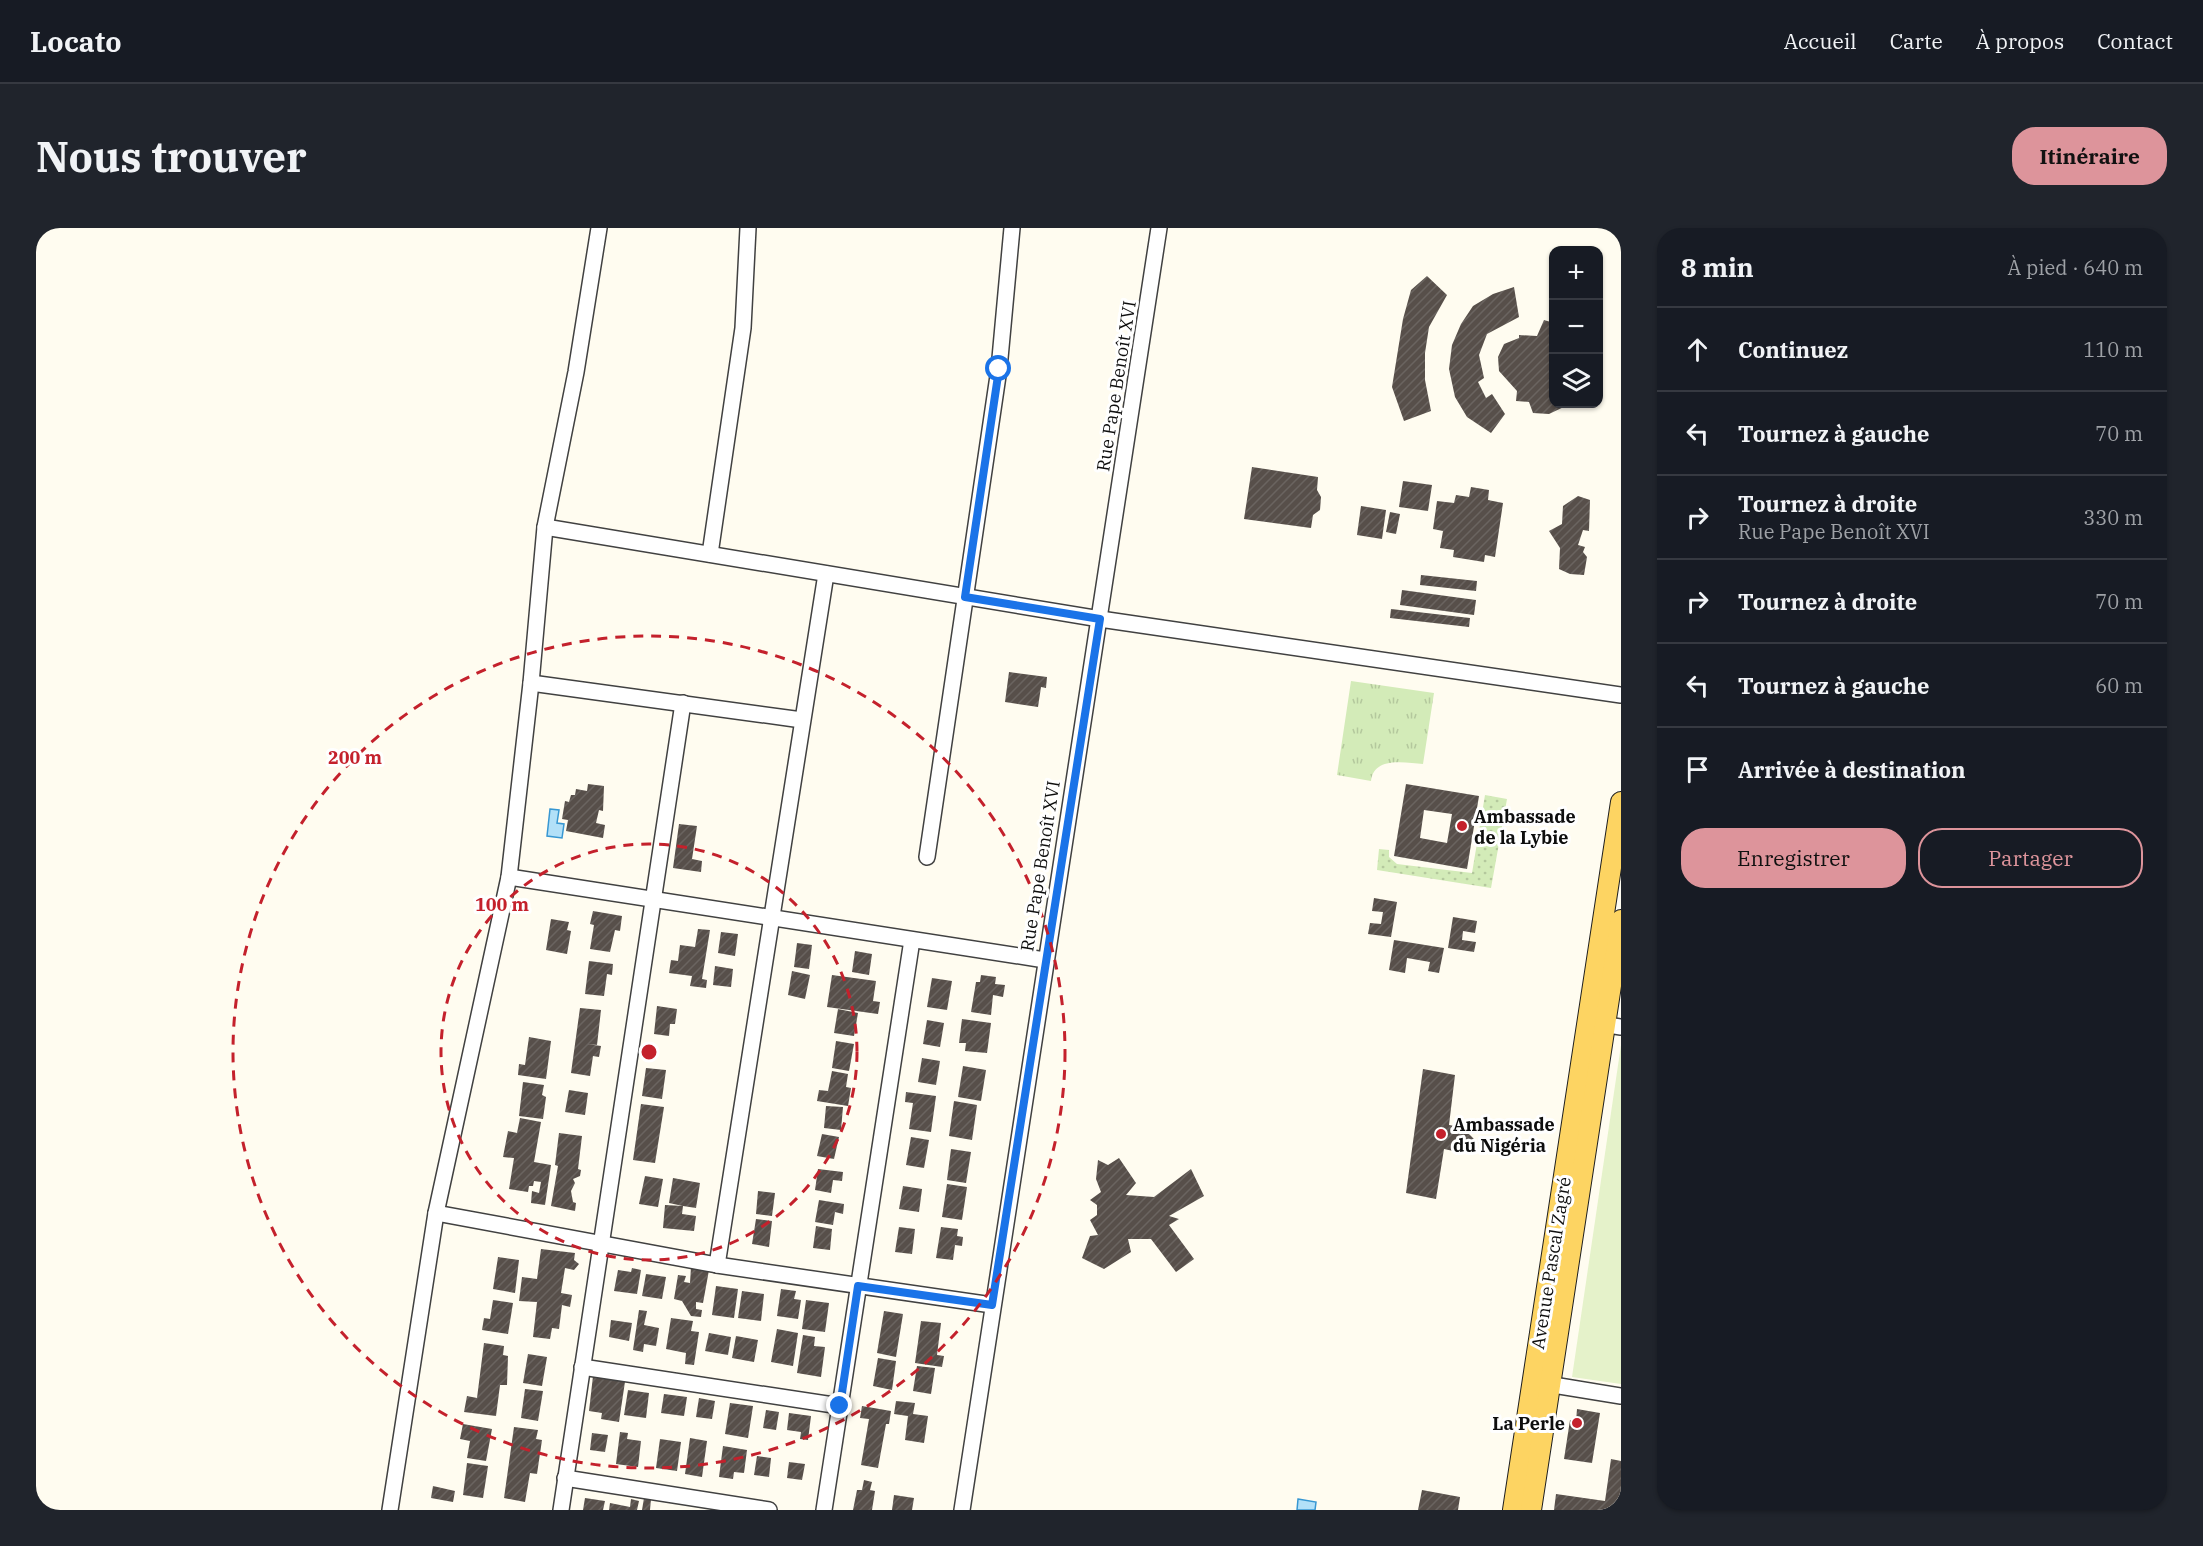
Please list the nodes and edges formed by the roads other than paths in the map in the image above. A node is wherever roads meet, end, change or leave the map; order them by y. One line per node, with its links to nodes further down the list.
1 (598, 228): 5 (street)
2 (748, 228): 6 (street)
3 (1012, 228): 8 (street)
4 (1159, 228): 9 (street, Rue Pape Benoît XVI)
5 (545, 527): 6 (street); 10 (street)
6 (710, 555): 7 (street)
7 (826, 574): 8 (street); 13 (street)
8 (965, 597): 9 (street); 15 (street)
9 (1100, 619): 11 (street); 21 (street, Rue Pape Benoît XVI)
10 (531, 683): 12 (street); 16 (street)
11 (1621, 695)
12 (683, 703): 13 (street); 17 (street)
13 (801, 720): 18 (street)
14 (1621, 802): 22 (main road, Avenue Pascal Zagré)
15 (927, 857)
16 (509, 877): 17 (street); 23 (street)
17 (652, 900): 18 (street); 24 (street)
18 (772, 918): 20 (street); 25 (street)
19 (1621, 920): 22 (main road, Avenue Pascal Zagré)
20 (912, 940): 21 (street); 26 (street)
21 (1045, 960): 27 (street, Rue Pape Benoît XVI)
22 (1604, 1025): 29 (main road, Avenue Pascal Zagré)
23 (436, 1213): 24 (street); 33 (street)
24 (601, 1244): 25 (street); 28 (street)
25 (717, 1265): 26 (street)
26 (858, 1286): 27 (street); 31 (street)
27 (992, 1305): 37 (street, Rue Pape Benoît XVI)
28 (582, 1368): 31 (street); 32 (street)
29 (1542, 1383): 30 (street); 38 (main road, Avenue Pascal Zagré); 39 (main road, Avenue Pascal Zagré)
30 (1621, 1396)
31 (840, 1406): 36 (street)
32 (565, 1478): 34 (street); 35 (street)
33 (390, 1510)
34 (561, 1510)
35 (768, 1510)
36 (824, 1510)
37 (962, 1510)
38 (1513, 1510)
39 (1532, 1510)

